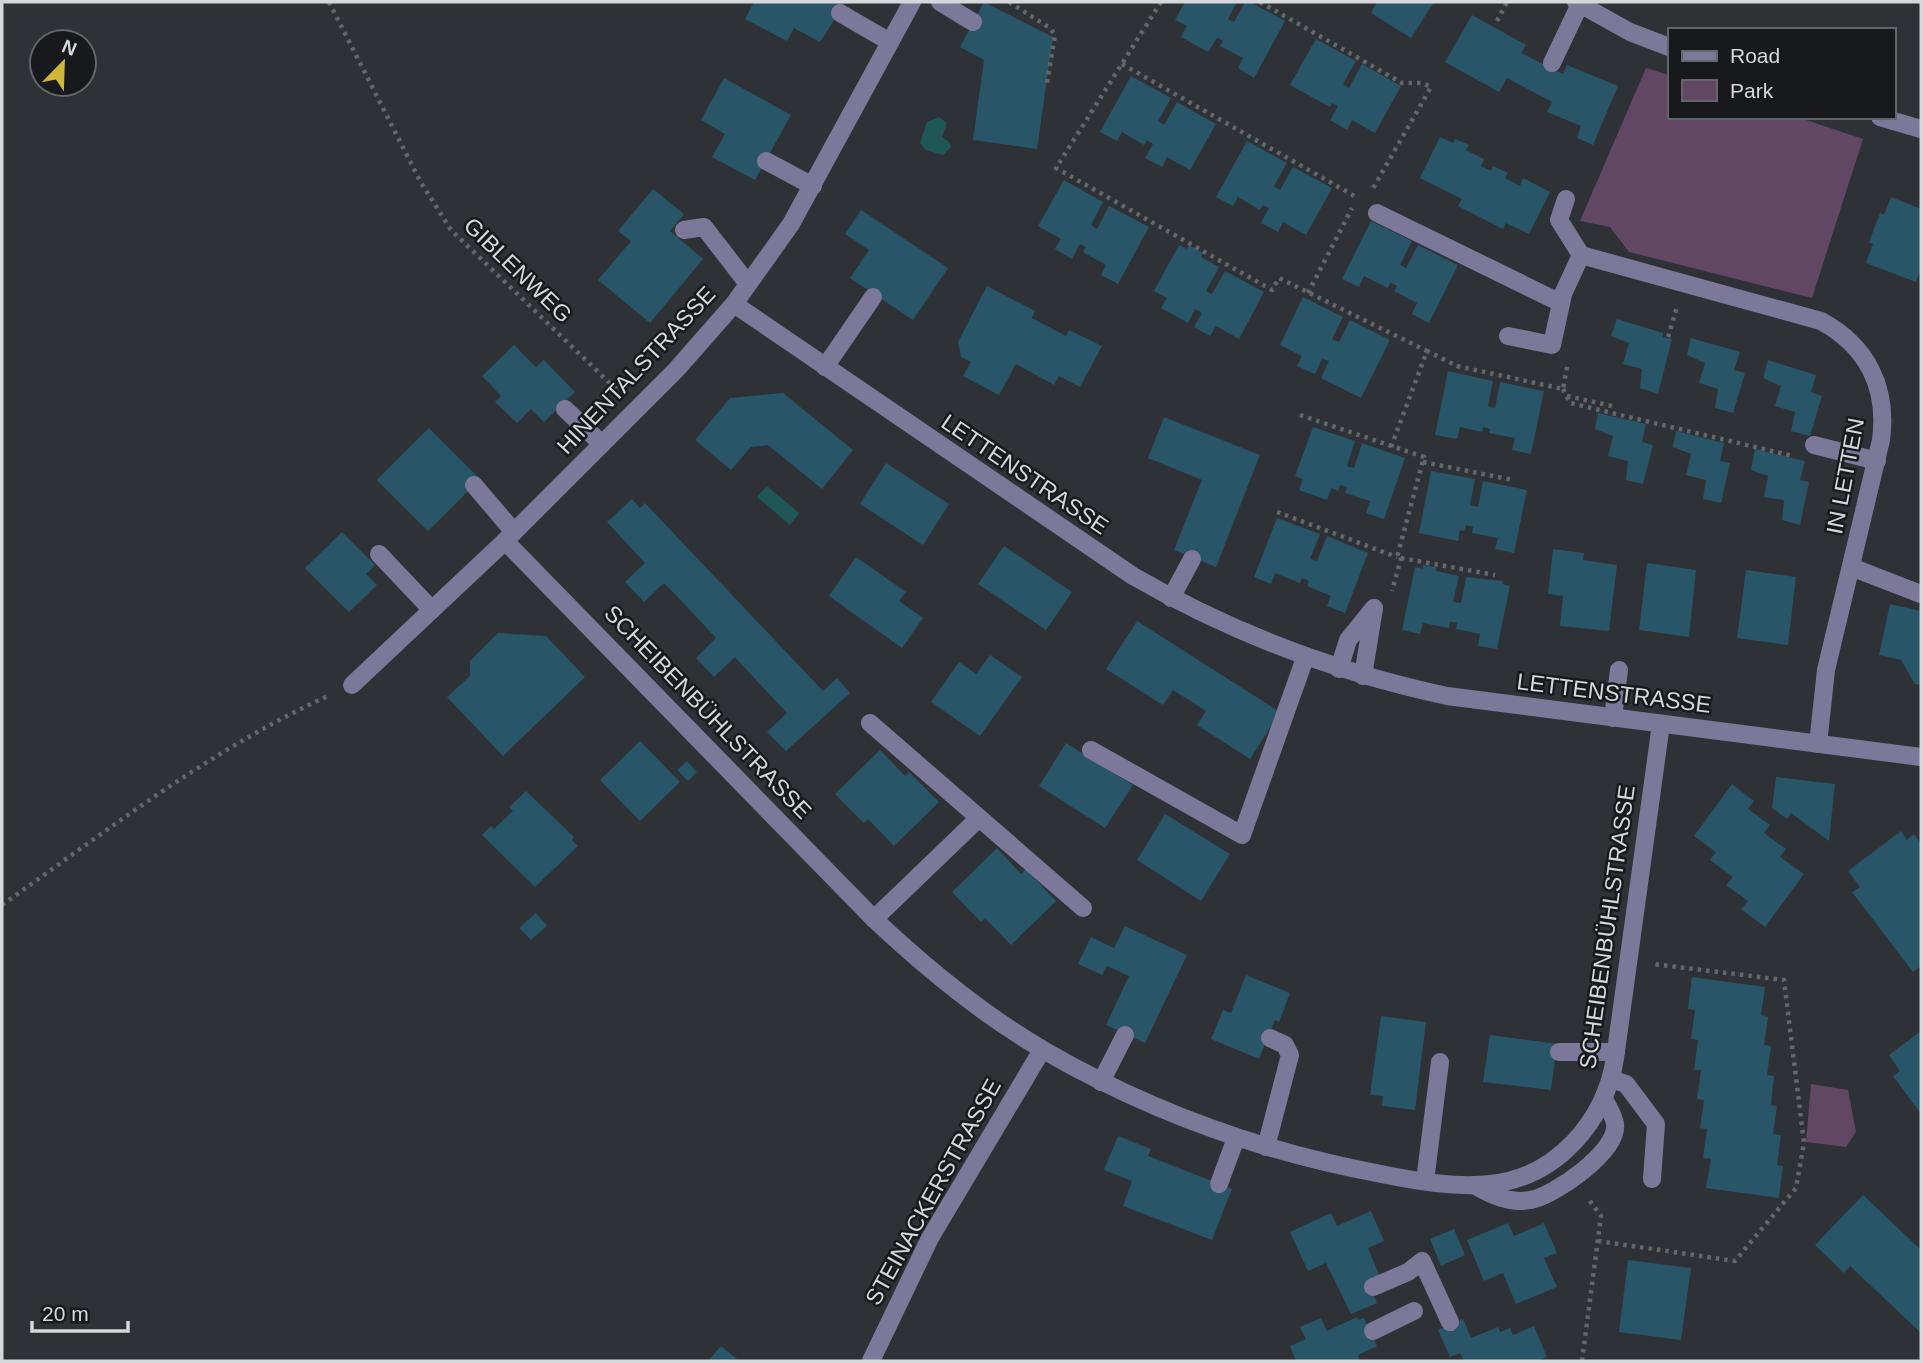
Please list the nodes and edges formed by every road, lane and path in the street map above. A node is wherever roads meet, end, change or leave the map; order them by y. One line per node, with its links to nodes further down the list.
1 (329, 2): 39 (path, GIBLENWEG)
2 (912, 2): 12 (street, HINENTALSTRASSE)
3 (940, 2): 11 (street)
4 (1009, 2): 16 (path)
5 (1161, 2): 15 (path)
6 (1260, 2): 22 (path)
7 (1507, 2): 10 (path)
8 (1578, 3): 13 (street); 14 (street)
9 (840, 13): 12 (street)
10 (1497, 21)
11 (973, 22)
12 (890, 42): 20 (street, HINENTALSTRASSE)
13 (1668, 47)
14 (1552, 63)
15 (1122, 64): 21 (path); 29 (path)
16 (1047, 83)
17 (1887, 119): 18 (street)
18 (1921, 129)
19 (766, 161): 20 (street)
20 (813, 187): 28 (street, HINENTALSTRASSE)
21 (1351, 192)
22 (1369, 195)
23 (1566, 200): 27 (street)
24 (1350, 213): 29 (path)
25 (1377, 213): 31 (street)
26 (684, 230): 28 (street)
27 (1580, 255): 31 (street); 47 (street, IN LETTEN)
28 (748, 284): 32 (street, HINENTALSTRASSE)
29 (1308, 293): 35 (path)
30 (873, 297): 36 (street)
31 (1561, 303): 34 (street)
32 (734, 304): 36 (street, LETTENSTRASSE); 43 (street, HINENTALSTRASSE)
33 (1508, 336): 34 (street)
34 (1552, 345): 37 (path)
35 (1427, 351): 37 (path); 45 (path)
36 (825, 367): 59 (street, LETTENSTRASSE)
37 (1563, 389): 38 (path)
38 (1567, 396): 40 (path); 46 (path)
39 (626, 399)
40 (1612, 405)
41 (565, 409): 43 (street)
42 (1300, 415): 45 (path)
43 (602, 444): 52 (street, HINENTALSTRASSE)
44 (1814, 444): 47 (street)
45 (1391, 447): 48 (path)
46 (1795, 456)
47 (1877, 461): 56 (street, IN LETTEN)
48 (1423, 462): 49 (path); 54 (path)
49 (1513, 480)
50 (474, 485): 52 (street, SCHEIBENBÜHLSTRASSE)
51 (1277, 512): 54 (path)
52 (509, 537): 60 (street, HINENTALSTRASSE); 75 (street, SCHEIBENBÜHLSTRASSE)
53 (379, 554): 60 (street)
54 (1399, 556): 57 (path)
55 (1192, 559): 59 (street)
56 (1851, 568): 58 (street); 69 (street, IN LETTEN)
57 (1495, 575)
58 (1921, 594)
59 (1171, 597): 61 (street, LETTENSTRASSE)
60 (432, 610): 65 (street, HINENTALSTRASSE)
61 (1305, 658): 62 (street, LETTENSTRASSE); 70 (street)
62 (1339, 670): 64 (street, LETTENSTRASSE); 64 (street)
63 (1619, 670): 66 (street)
64 (1363, 676): 66 (street, LETTENSTRASSE)
65 (352, 685): 73 (path)
66 (1614, 718): 68 (street, LETTENSTRASSE)
67 (870, 723): 72 (street)
68 (1661, 724): 69 (street, LETTENSTRASSE); 76 (street, SCHEIBENBÜHLSTRASSE)
69 (1818, 744): 71 (street, LETTENSTRASSE)
70 (1091, 750)
71 (1921, 757)
72 (979, 818): 74 (street); 75 (street)
73 (2, 905)
74 (1083, 908)
75 (874, 919): 79 (street, SCHEIBENBÜHLSTRASSE)
76 (1627, 961): 81 (street, SCHEIBENBÜHLSTRASSE); 93 (path)
77 (1125, 1035): 84 (street)
78 (1270, 1038): 87 (street)
79 (1042, 1050): 84 (street, SCHEIBENBÜHLSTRASSE); 98 (street, STEINACKERSTRASSE)
80 (1559, 1052): 81 (street)
81 (1616, 1052): 83 (street, SCHEIBENBÜHLSTRASSE)
82 (1440, 1062): 90 (street)
83 (1611, 1079): 85 (street, SCHEIBENBÜHLSTRASSE); 89 (street)
84 (1101, 1082): 86 (street, SCHEIBENBÜHLSTRASSE)
85 (1604, 1099): 88 (street); 92 (street, SCHEIBENBÜHLSTRASSE)
86 (1236, 1138): 87 (street, SCHEIBENBÜHLSTRASSE); 91 (street)
87 (1266, 1147): 90 (street, SCHEIBENBÜHLSTRASSE)
88 (1573, 1179): 92 (street); 93 (path)
89 (1652, 1179)
90 (1425, 1181): 92 (street, SCHEIBENBÜHLSTRASSE)
91 (1219, 1184)
92 (1474, 1185)
93 (1598, 1241): 99 (path)
94 (1373, 1287): 96 (street)
95 (1414, 1311): 97 (street)
96 (1450, 1322)
97 (1373, 1331)
98 (871, 1361)
99 (1582, 1361)

